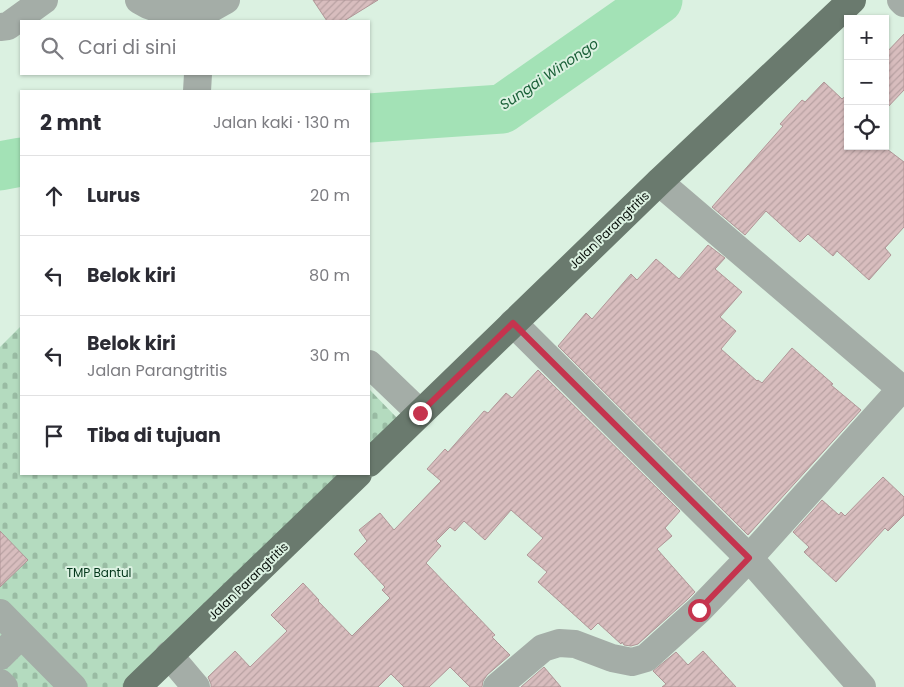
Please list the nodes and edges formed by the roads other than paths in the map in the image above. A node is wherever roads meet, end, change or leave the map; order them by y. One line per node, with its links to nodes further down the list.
1 (44, 0): 8 (street)
2 (139, 0): 7 (street)
3 (226, 0): 7 (street)
4 (852, 0): 11 (main road, Jalan Parangtritis)
5 (900, 0): 6 (street)
6 (904, 3)
7 (201, 18)
8 (0, 27)
9 (198, 75): 10 (street)
10 (197, 90)
11 (659, 182): 12 (main road, Jalan Parangtritis); 14 (street)
12 (513, 323): 15 (main road, Jalan Parangtritis); 18 (street)
13 (370, 365): 15 (street)
14 (903, 390): 18 (street)
15 (420, 413): 16 (main road, Jalan Parangtritis)
16 (370, 462)
17 (357, 475): 21 (main road, Jalan Parangtritis)
18 (749, 558): 28 (street); 29 (street)
19 (0, 613): 20 (street)
20 (21, 635): 22 (street); 25 (street)
21 (169, 655): 26 (main road, Jalan Parangtritis); 27 (street)
22 (0, 656)
23 (0, 683): 24 (street)
24 (4, 687)
25 (73, 687)
26 (137, 687)
27 (196, 687)
28 (497, 687)
29 (862, 687)

